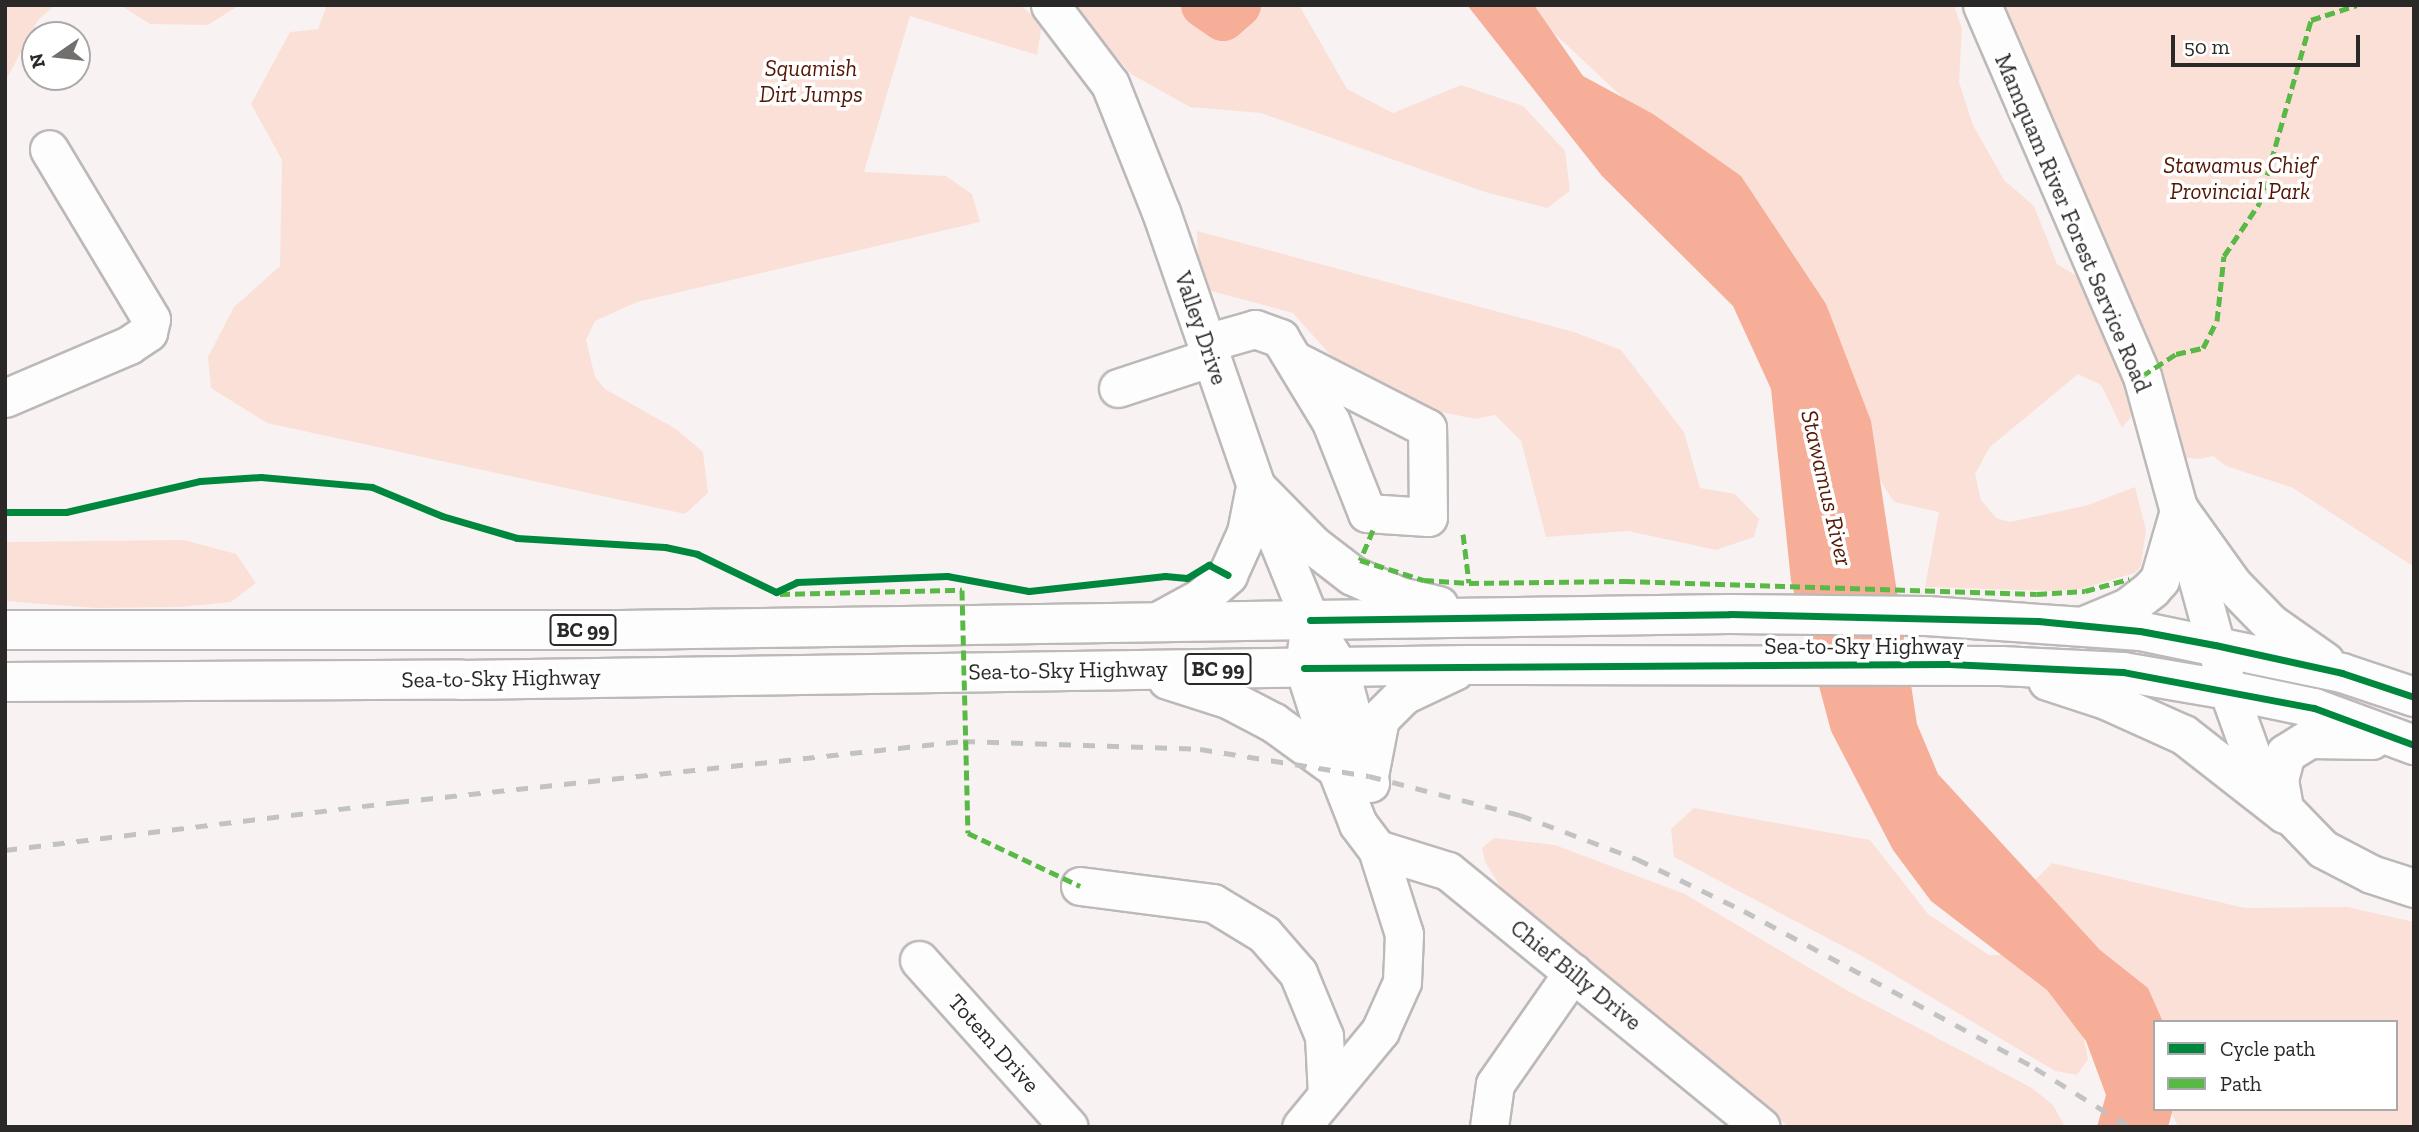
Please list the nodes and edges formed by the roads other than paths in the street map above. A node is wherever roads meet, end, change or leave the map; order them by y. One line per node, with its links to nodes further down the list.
1 (1050, 5): 4 (street, Valley Drive)
2 (1982, 5): 9 (street, Mamquam River Forest Service Road)
3 (49, 149): 7 (street)
4 (1209, 350): 5 (street); 6 (street); 8 (street, Valley Drive)
5 (1298, 362): 5 (street)
6 (1118, 388)
7 (5, 398)
8 (1256, 487): 10 (highway); 11 (street, Valley Drive); 12 (highway)
9 (2180, 511): 13 (highway); 15 (street, Mamquam River Forest Service Road); 20 (highway)
10 (1489, 617): 11 (highway, Sea-to-Sky Highway / BC 99); 13 (highway, Sea-to-Sky Highway / BC 99)
11 (1310, 620): 12 (highway, Sea-to-Sky Highway / BC 99); 18 (street, Valley Drive)
12 (1160, 621): 14 (highway, Sea-to-Sky Highway / BC 99)
13 (2085, 626): 15 (highway, Sea-to-Sky Highway / BC 99)
14 (5, 630)
15 (2215, 645): 20 (highway, Sea-to-Sky Highway / BC 99); 22 (street, Mamquam River Forest Service Road)
16 (1469, 665): 17 (highway, Sea-to-Sky Highway / BC 99); 18 (highway, Sea-to-Sky Highway / BC 99); 25 (highway)
17 (2001, 666): 22 (highway, Sea-to-Sky Highway / BC 99); 26 (highway)
18 (1322, 667): 19 (highway, Sea-to-Sky Highway / BC 99); 25 (street)
19 (1133, 669): 21 (highway, Sea-to-Sky Highway / BC 99); 25 (highway)
20 (2342, 673): 23 (highway, Sea-to-Sky Highway / BC 99)
21 (5, 682)
22 (2228, 691): 24 (highway, Sea-to-Sky Highway / BC 99); 26 (street, Mamquam River Forest Service Road)
23 (2414, 697)
24 (2408, 743): 26 (highway)
25 (1352, 772): 27 (street)
26 (2285, 814): 29 (street, Mamquam River Forest Service Road)
27 (1377, 849): 31 (street, Chief Billy Drive); 32 (street)
28 (1080, 886): 32 (street)
29 (2414, 888)
30 (919, 960): 33 (street, Totem Drive)
31 (1573, 972): 35 (street); 36 (street, Chief Billy Drive)
32 (1327, 1095): 34 (street)
33 (1069, 1127)
34 (1301, 1127)
35 (1489, 1127)
36 (1760, 1127)

